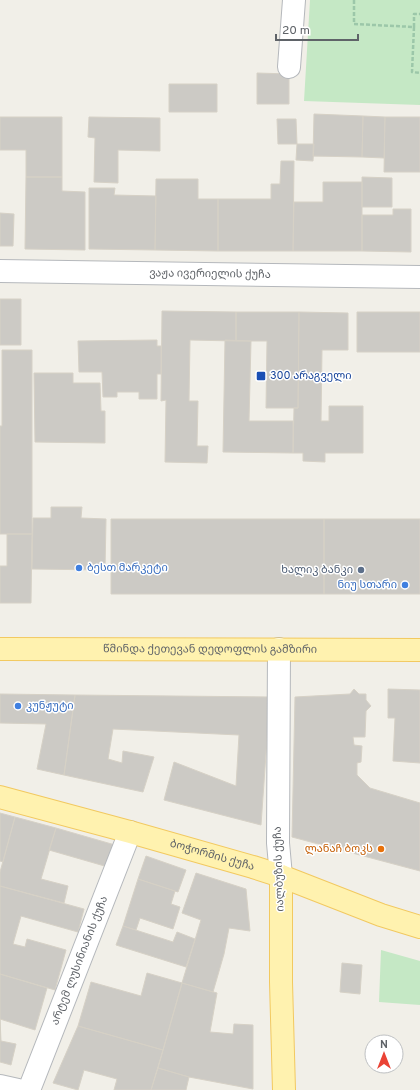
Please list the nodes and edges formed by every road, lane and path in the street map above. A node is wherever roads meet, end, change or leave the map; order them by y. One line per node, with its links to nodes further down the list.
1 (294, 0): 5 (street)
2 (354, 0): 4 (path)
3 (420, 14): 4 (path)
4 (414, 27): 6 (path)
5 (289, 67)
6 (420, 73)
7 (0, 271): 8 (street, ვაჟა ივერიელის ქუჩა)
8 (420, 277)
9 (0, 649): 10 (main road, წმინდა ქეთევან დედოფლის გამზირი)
10 (279, 649): 11 (main road, წმინდა ქეთევან დედოფლის გამზირი); 14 (street, იალბუზის ქუჩა)
11 (420, 650)
12 (0, 797): 13 (main road, ბოჭორმის ქუჩა)
13 (130, 832): 14 (main road, ბოჭორმის ქუჩა); 18 (street, არტემ ლუსინიანის ქუჩა)
14 (281, 876): 15 (main road, ბოჭორმის ქუჩა); 19 (main road, იალბუზის ქუჩა)
15 (420, 927)
16 (0, 1086): 17 (street)
17 (18, 1090)
18 (29, 1090)
19 (284, 1090)

